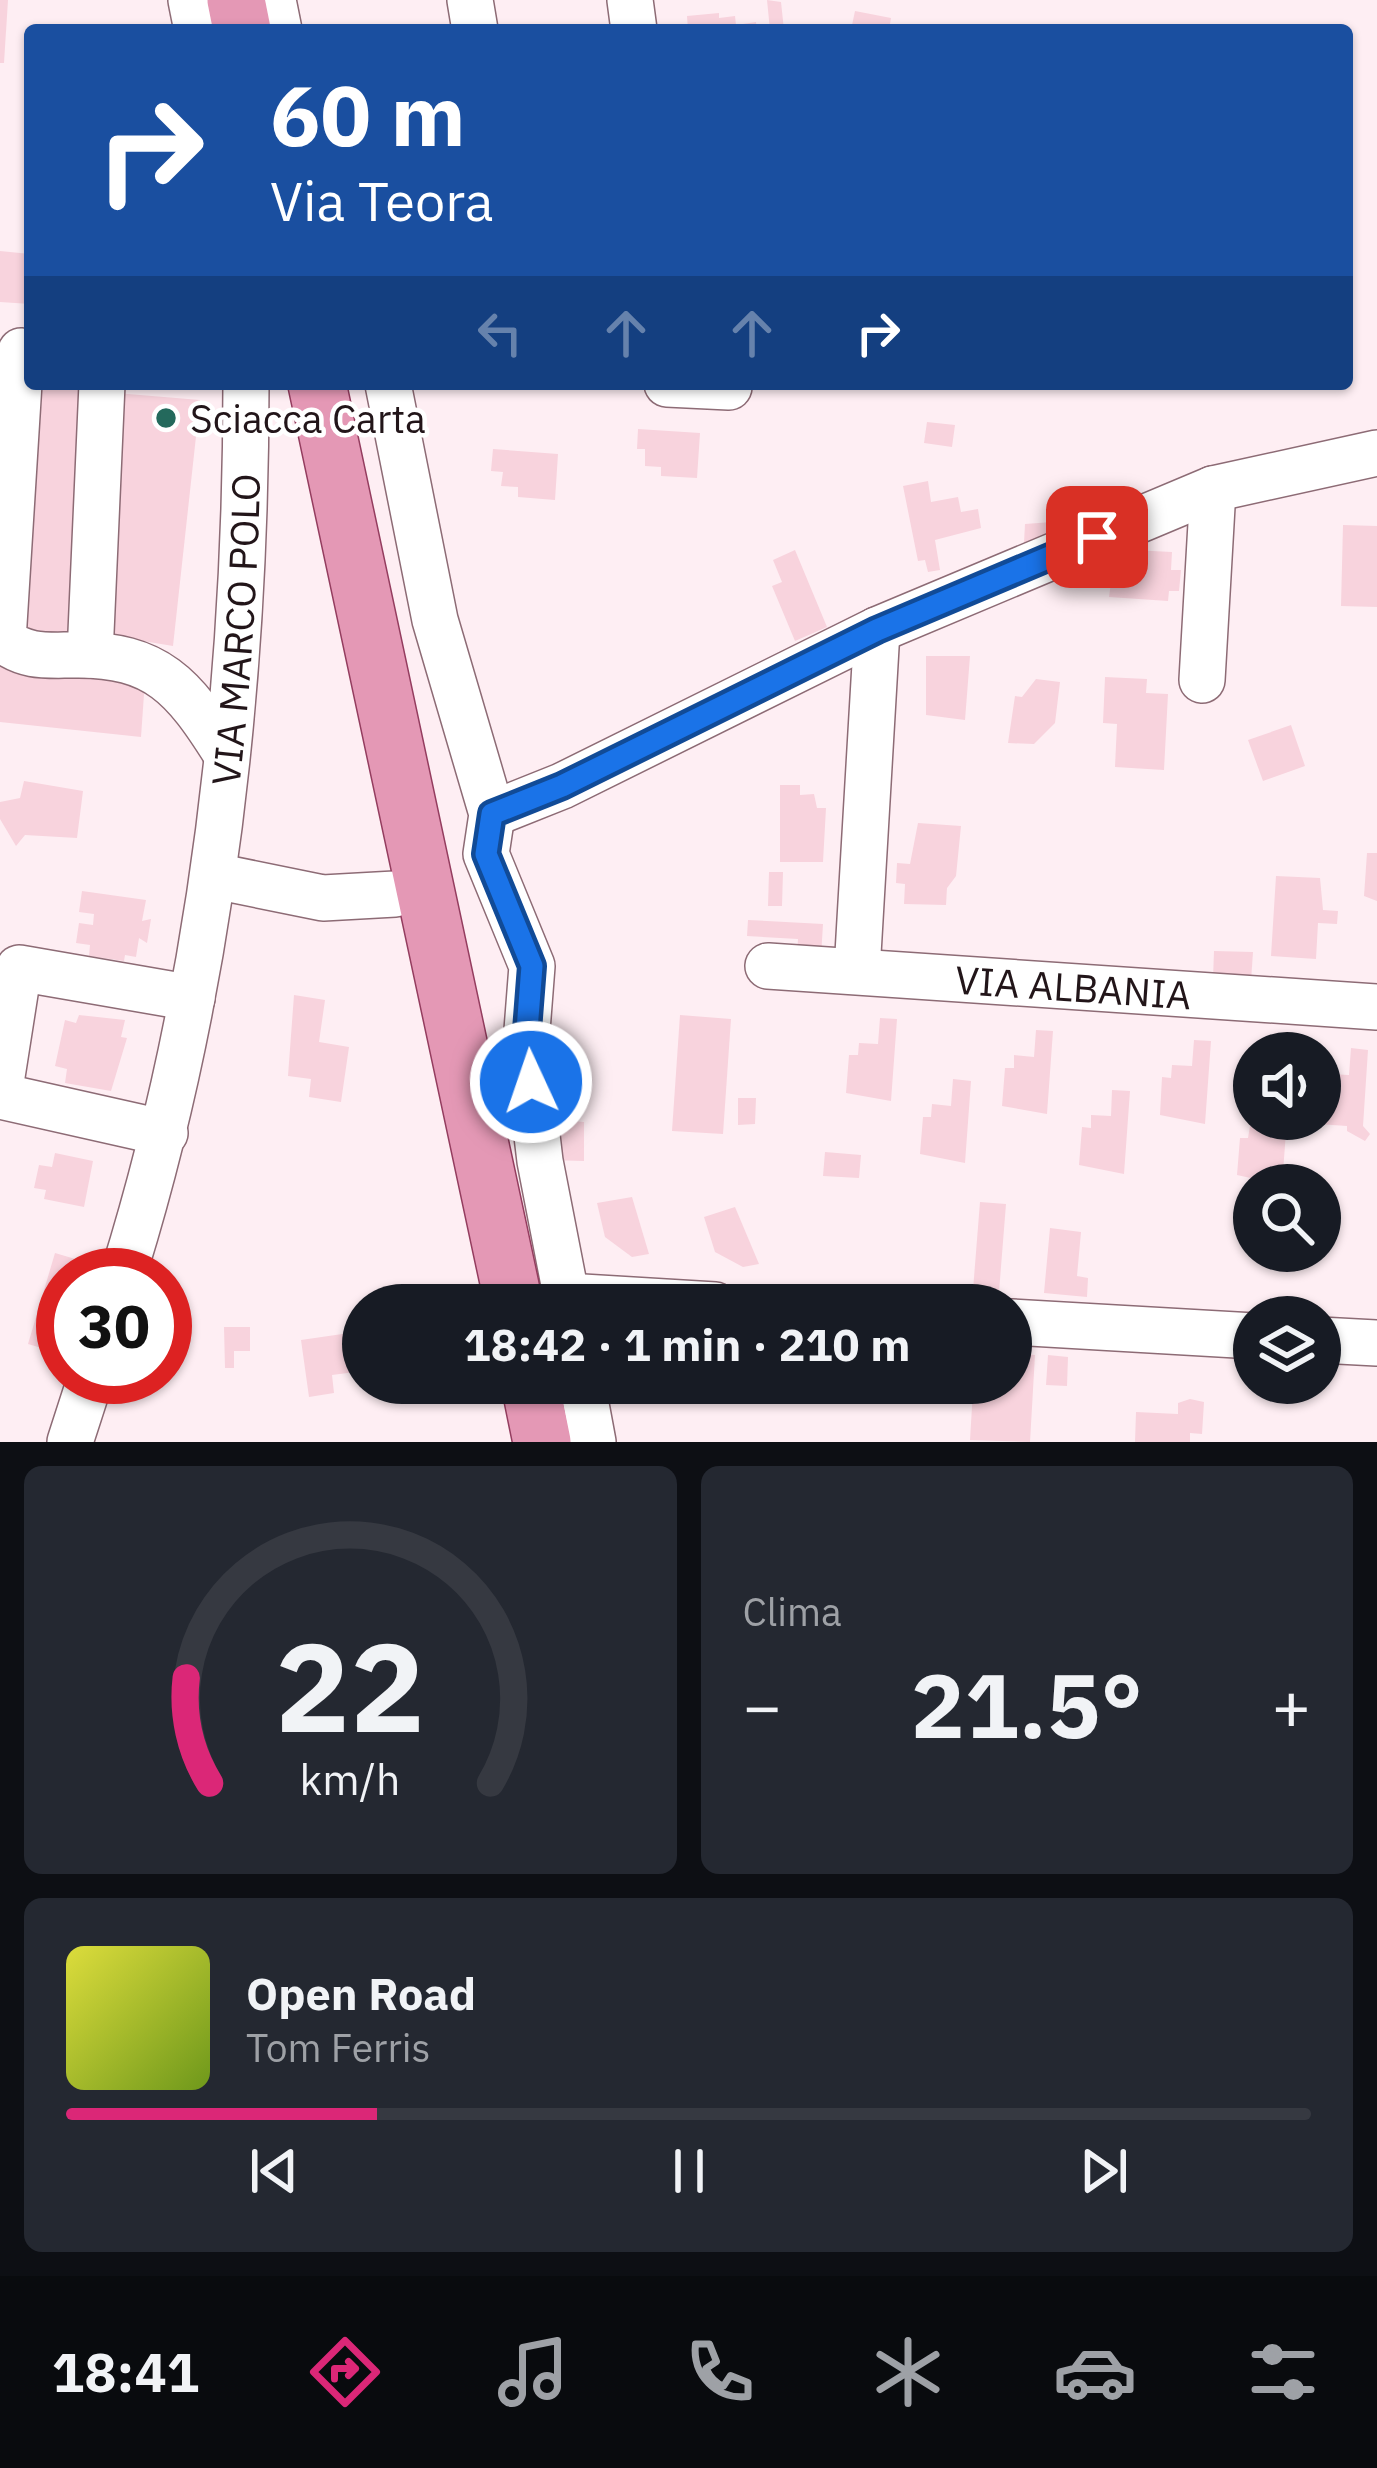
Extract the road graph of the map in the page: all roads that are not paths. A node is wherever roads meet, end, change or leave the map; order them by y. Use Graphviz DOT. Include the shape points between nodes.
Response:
graph roads {
  1 [pos="17,350"];
  2 [pos="103,390"];
  3 [pos="246,390"];
  4 [pos="319,390"];
  5 [pos="389,390"];
  6 [pos="1377,453"];
  7 [pos="1213,488"];
  8 [pos="877,630"];
  9 [pos="89,655"];
  10 [pos="1202,680"];
  11 [pos="225,752"];
  12 [pos="477,850"];
  13 [pos="215,876"];
  14 [pos="394,894"];
  15 [pos="768,966"];
  16 [pos="857,970"];
  17 [pos="192,998"];
  18 [pos="1377,1007"];
  19 [pos="0,1092"];
  20 [pos="165,1133"];
  21 [pos="131,1248"];
  22 [pos="544,1284"];
  23 [pos="548,1284"];
  24 [pos="1032,1323"];
  25 [pos="1233,1335"];
  26 [pos="1341,1341"];
  27 [pos="1377,1343"];
  28 [pos="82,1404"];
  29 [pos="534,1404"];
  30 [pos="586,1404"];
  31 [pos="70,1442"];
  32 [pos="542,1442"];
  33 [pos="593,1442"];
  1 -- 9 [label="street" via="3,640 23,656"];
  2 -- 9 [label="street"];
  3 -- 11 [label="street, VIA MARCO POLO" via="246,557"];
  4 -- 22 [label="main road"];
  5 -- 12 [label="street"];
  6 -- 7 [label="street"];
  7 -- 8 [label="street"];
  7 -- 10 [label="street"];
  8 -- 12 [label="street" via="562,786"];
  8 -- 16 [label="street"];
  9 -- 11 [label="street" via="138,661 176,684"];
  11 -- 13 [label="street, VIA MARCO POLO"];
  12 -- 23 [label="street" via="532,966 526,1043"];
  13 -- 14 [label="street" via="323,898"];
  13 -- 17 [label="street, VIA MARCO POLO"];
  15 -- 16 [label="street, VIA ALBANIA"];
  16 -- 18 [label="street, VIA ALBANIA"];
  17 -- 19 [label="street" via="20,968"];
  17 -- 20 [label="street, VIA MARCO POLO"];
  19 -- 20 [label="street"];
  20 -- 21 [label="street, VIA MARCO POLO"];
  24 -- 25 [label="street"];
  26 -- 27 [label="street"];
  28 -- 31 [label="street"];
  29 -- 32 [label="main road"];
  30 -- 33 [label="street"];
}
